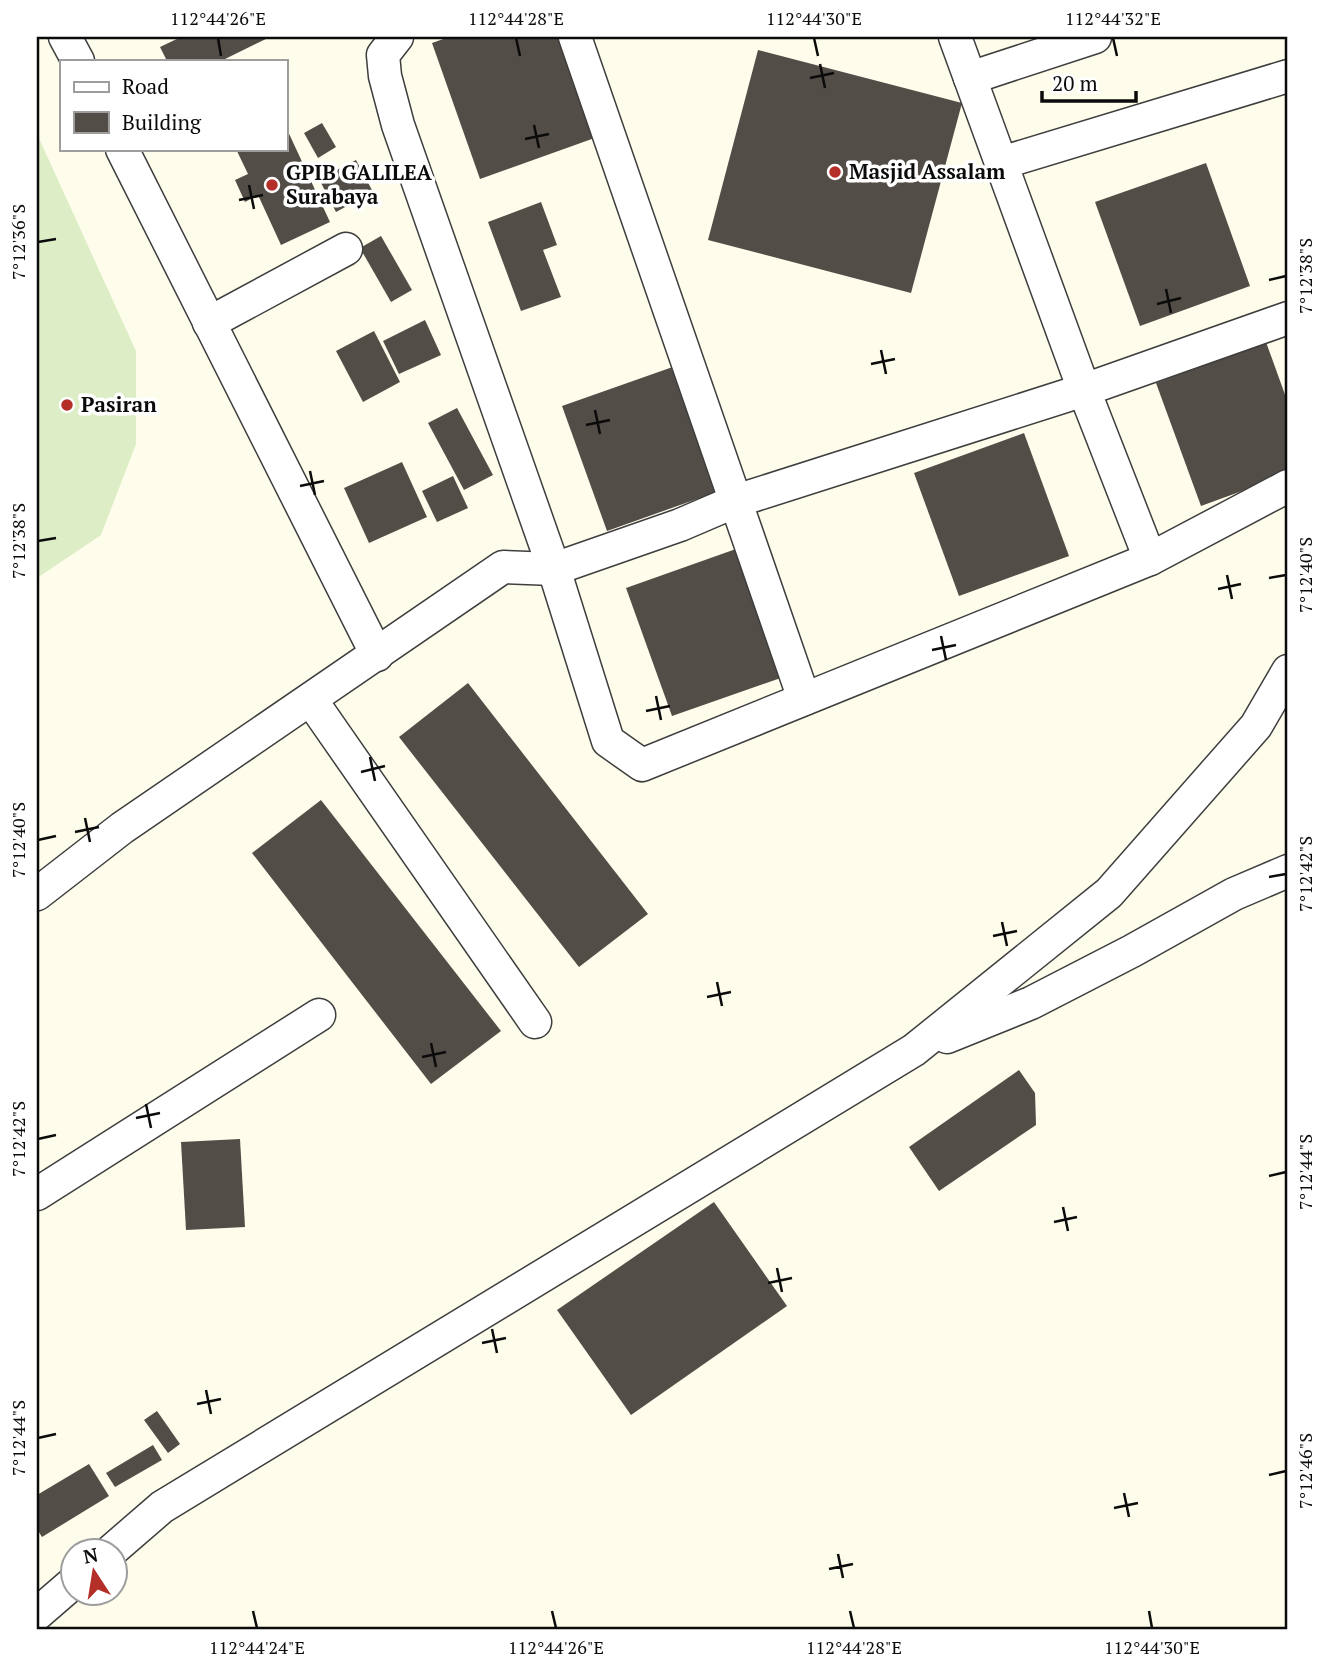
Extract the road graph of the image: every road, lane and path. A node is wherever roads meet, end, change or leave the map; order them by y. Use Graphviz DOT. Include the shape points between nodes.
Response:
graph roads {
  1 [pos="65,37"];
  2 [pos="397,37"];
  3 [pos="575,37"];
  4 [pos="955,37"];
  5 [pos="1095,37"];
  6 [pos="77,60"];
  7 [pos="1288,76"];
  8 [pos="970,78"];
  9 [pos="122,150"];
  10 [pos="1001,163"];
  11 [pos="346,249"];
  12 [pos="1288,318"];
  13 [pos="209,323"];
  14 [pos="1084,390"];
  15 [pos="1288,486"];
  16 [pos="736,501"];
  17 [pos="1150,559"];
  18 [pos="554,569"];
  19 [pos="377,655"];
  20 [pos="1288,671"];
  21 [pos="804,699"];
  22 [pos="311,700"];
  23 [pos="1288,871"];
  24 [pos="37,894"];
  25 [pos="319,1015"];
  26 [pos="536,1022"];
  27 [pos="914,1050"];
  28 [pos="37,1194"];
  29 [pos="126,1538"];
  30 [pos="60,1594"];
  31 [pos="37,1614"];
  1 -- 6 [label="street"];
  2 -- 18 [label="street" via="383,54 398,125"];
  3 -- 16 [label="street"];
  4 -- 8 [label="street"];
  5 -- 8 [label="street"];
  7 -- 10 [label="street"];
  8 -- 10 [label="street"];
  9 -- 13 [label="street"];
  10 -- 14 [label="street"];
  11 -- 13 [label="street"];
  12 -- 14 [label="street"];
  13 -- 19 [label="street"];
  14 -- 16 [label="street"];
  14 -- 17 [label="street"];
  15 -- 17 [label="street"];
  16 -- 18 [label="street"];
  16 -- 21 [label="street"];
  17 -- 21 [label="street"];
  18 -- 19 [label="street" via="503,568"];
  18 -- 21 [label="street" via="608,741 642,765"];
  19 -- 22 [label="street"];
  20 -- 27 [label="street" via="1256,726 1109,893"];
  22 -- 24 [label="street" via="122,828"];
  22 -- 26 [label="street"];
  23 -- 27 [label="street" via="1234,894 1031,1003"];
  25 -- 28 [label="street"];
  27 -- 29 [label="street" via="162,1507"];
  30 -- 31 [label="street"];
}
